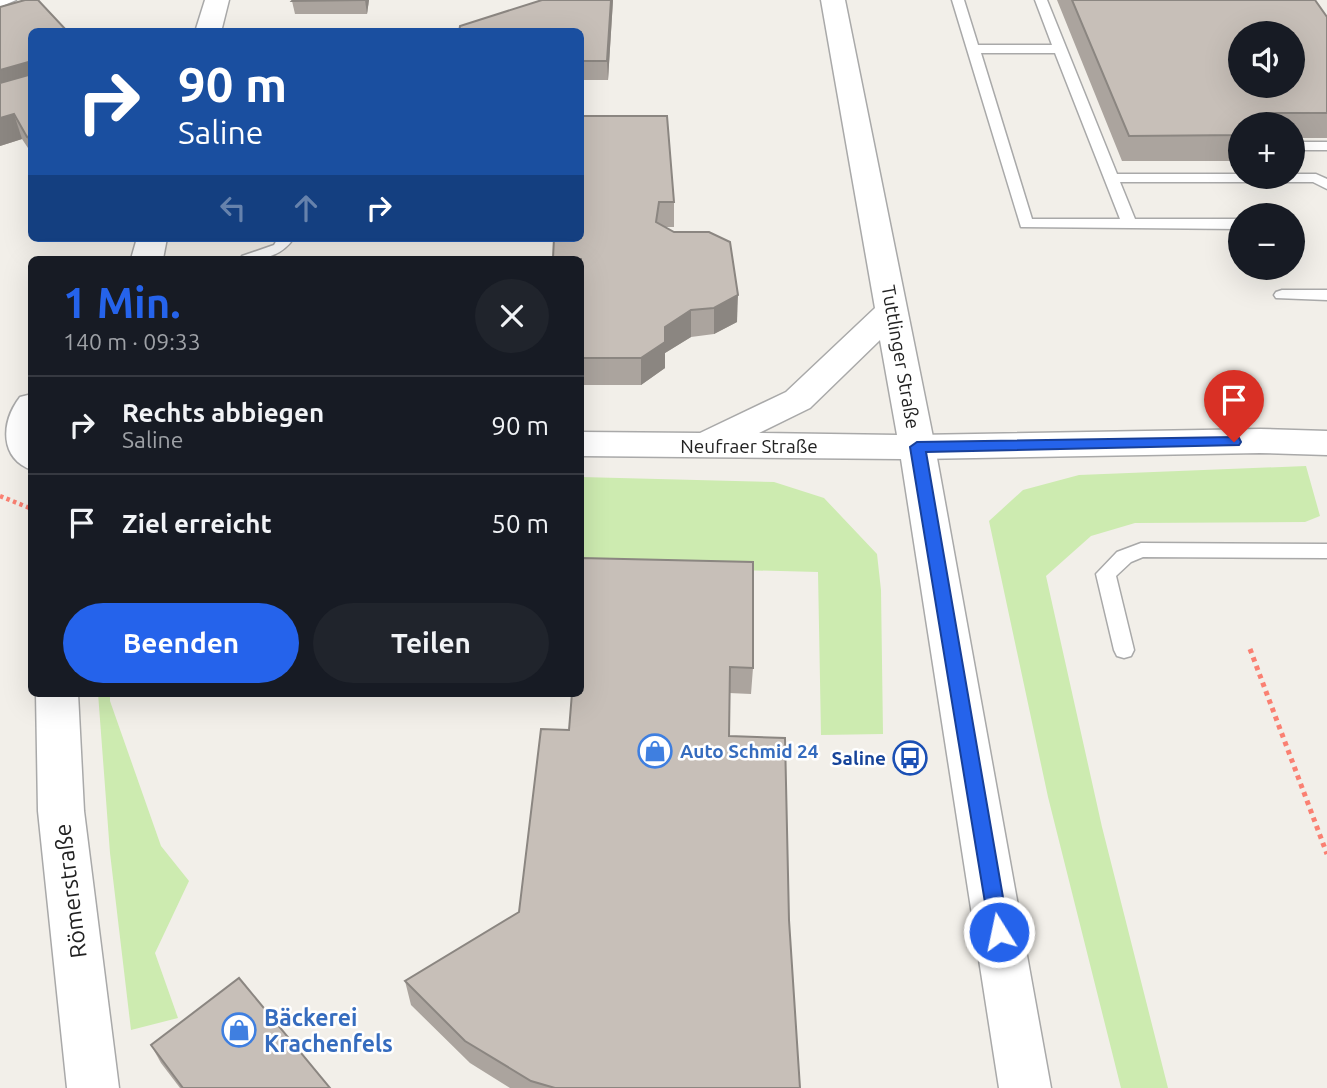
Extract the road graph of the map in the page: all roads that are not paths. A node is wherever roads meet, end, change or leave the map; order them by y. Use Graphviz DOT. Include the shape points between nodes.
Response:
graph roads {
  1 [pos="10,0"];
  2 [pos="217,0"];
  3 [pos="833,0"];
  4 [pos="958,0"];
  5 [pos="1041,0"];
  6 [pos="0,3"];
  7 [pos="209,28"];
  8 [pos="973,49"];
  9 [pos="1060,49"];
  10 [pos="1305,146"];
  11 [pos="1327,146"];
  12 [pos="1111,178"];
  13 [pos="1228,178"];
  14 [pos="1305,178"];
  15 [pos="1327,185"];
  16 [pos="1129,224"];
  17 [pos="1228,224"];
  18 [pos="283,242"];
  19 [pos="256,256"];
  20 [pos="1282,295"];
  21 [pos="1327,295"];
  22 [pos="892,309"];
  23 [pos="20,406"];
  24 [pos="1327,443"];
  25 [pos="584,444"];
  26 [pos="702,446"];
  27 [pos="917,447"];
  28 [pos="28,454"];
  29 [pos="1327,551"];
  30 [pos="1124,650"];
  31 [pos="57,697"];
  32 [pos="93,1088"];
  33 [pos="1025,1088"];
  1 -- 6 [label="lane"];
  2 -- 7 [label="street"];
  3 -- 22 [label="street, Tuttlinger Straße"];
  4 -- 8 [label="lane"];
  5 -- 9 [label="lane"];
  8 -- 9 [label="lane"];
  8 -- 16 [label="lane" via="1026,224"];
  9 -- 12 [label="lane"];
  10 -- 11 [label="lane"];
  12 -- 13 [label="lane"];
  12 -- 16 [label="lane"];
  14 -- 15 [label="lane" via="1315,177"];
  16 -- 17 [label="lane"];
  18 -- 19 [label="lane"];
  20 -- 21 [label="lane"];
  22 -- 26 [label="street" via="798,400"];
  22 -- 27 [label="street, Tuttlinger Straße"];
  23 -- 28 [label="street" via="19,438"];
  24 -- 27 [label="street"];
  25 -- 26 [label="street, Neufraer Straße"];
  26 -- 27 [label="street, Neufraer Straße"];
  27 -- 33 [label="street, Tuttlinger Straße"];
  29 -- 30 [label="lane" via="1142,550 1124,557 1106,574"];
  31 -- 32 [label="street, Römerstraße" via="61,811"];
}
